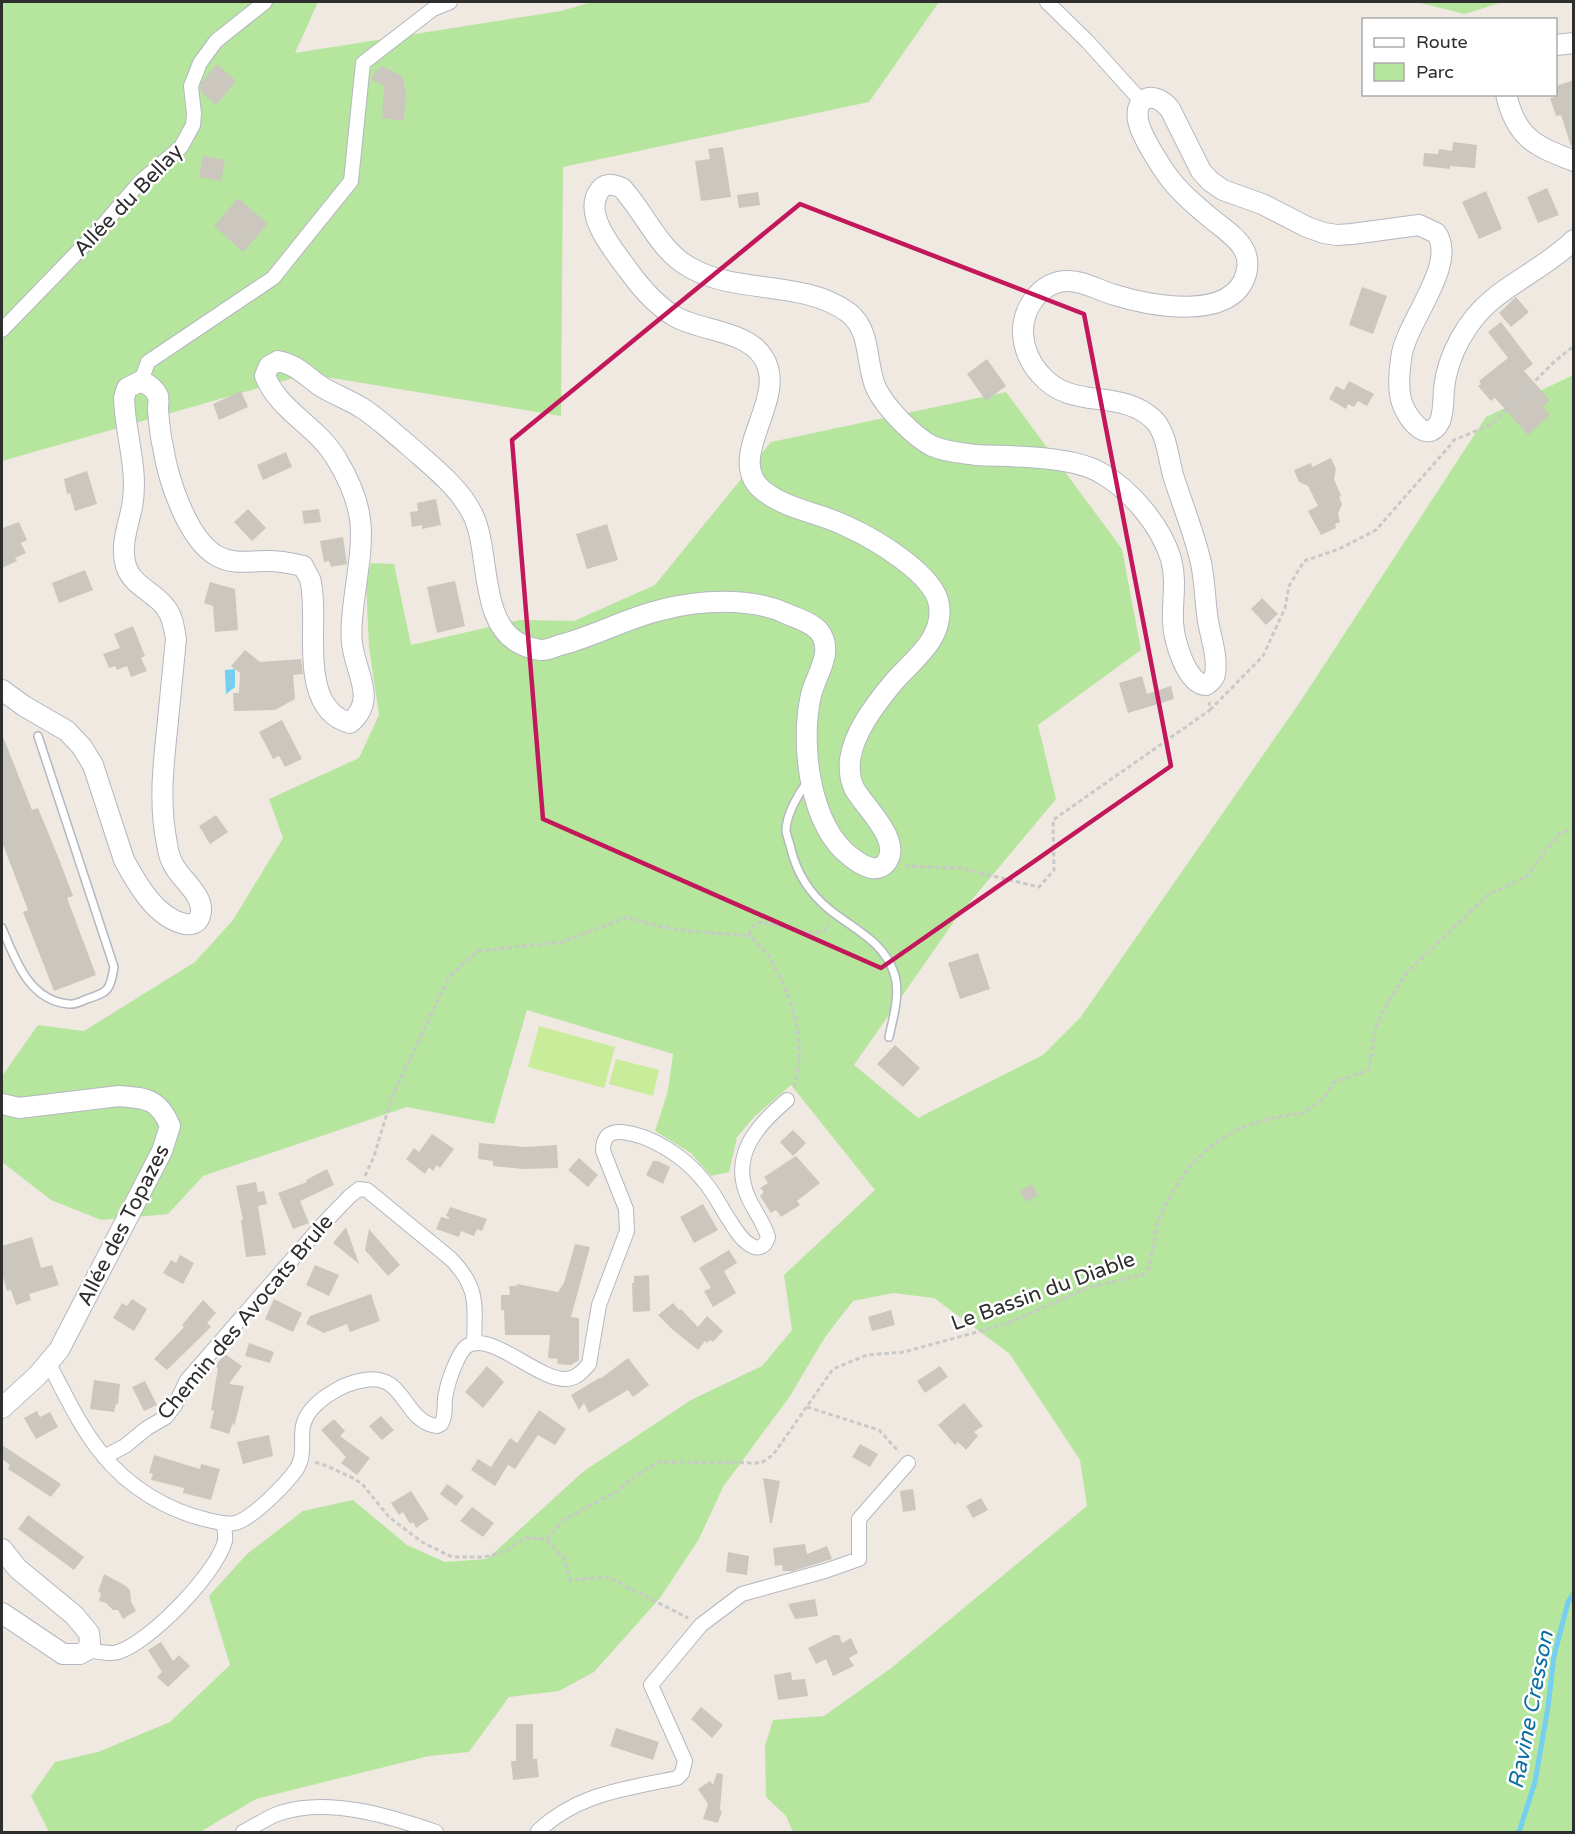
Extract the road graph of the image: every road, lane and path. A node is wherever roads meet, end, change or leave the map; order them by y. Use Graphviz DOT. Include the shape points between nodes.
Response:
graph roads {
  1 [pos="265,2"];
  2 [pos="450,2"];
  3 [pos="1047,2"];
  4 [pos="1574,43"];
  5 [pos="1557,45"];
  6 [pos="1507,96"];
  7 [pos="1142,102"];
  8 [pos="1574,161"];
  9 [pos="1574,240"];
  10 [pos="2,330"];
  11 [pos="1574,346"];
  12 [pos="141,381"];
  13 [pos="1434,428"];
  14 [pos="1453,442"];
  15 [pos="1206,685"];
  16 [pos="2,690"];
  17 [pos="1210,710"];
  18 [pos="38,736"];
  19 [pos="811,777"];
  20 [pos="1574,832"];
  21 [pos="884,865"];
  22 [pos="830,910"];
  23 [pos="2,928"];
  24 [pos="751,936"];
  25 [pos="889,1037"];
  26 [pos="787,1100"];
  27 [pos="2,1104"];
  28 [pos="363,1189"];
  29 [pos="474,1343"];
  30 [pos="48,1364"];
  31 [pos="807,1407"];
  32 [pos="2,1408"];
  33 [pos="104,1457"];
  34 [pos="302,1458"];
  35 [pos="908,1463"];
  36 [pos="224,1523"];
  37 [pos="547,1539"];
  38 [pos="2,1549"];
  39 [pos="2,1613"];
  40 [pos="701,1625"];
  41 [pos="87,1650"];
  42 [pos="537,1832"];
  43 [pos="243,1833"];
  44 [pos="435,1833"];
  1 -- 10 [label="street, Allée du Bellay" via="216,41 200,63 191,86 193,125 181,147 140,182"];
  2 -- 12 [label="street" via="433,9 363,63 351,181 273,278 148,362"];
  3 -- 7 [label="street"];
  4 -- 5 [label="main road"];
  6 -- 8 [label="main road" via="1517,125 1529,141"];
  7 -- 13 [label="main road" via="1148,97 1164,101 1202,171 1223,190 1324,233 1419,225 1436,233 1442,246 1442,260 1401,356 1399,382 1401,401 1415,426 1427,431"];
  7 -- 15 [label="main road" via="1138,121 1165,172 1245,251 1248,266 1244,280 1232,296 1191,306 1138,302 1071,281 1058,282 1035,297 1026,312 1023,333 1035,369 1059,391 1131,406 1154,421 1162,432 1201,564 1215,654 1215,674"];
  9 -- 13 [label="main road" via="1492,300 1461,336 1451,358 1439,421"];
  11 -- 14 [label="path" via="1492,424"];
  12 -- 16 [label="main road" via="127,388 124,398 134,477 123,550 130,576 166,608 176,639 162,810 168,852 199,901 197,922 183,924 165,915 131,874 93,765 82,747 67,731"];
  12 -- 19 [label="main road" via="158,397 163,448 195,537 207,550 235,563 268,561 303,566 310,578 320,696 325,707 342,721 350,723 363,707 352,642 362,522 353,488 335,456 271,391 266,376 269,366 278,361 289,363 321,387 369,412 441,473 474,517 494,612 502,630 527,648 541,650 581,639 662,609 719,601 774,608 814,627 825,645 825,656 808,714"];
  13 -- 14 [label="path"];
  14 -- 17 [label="path" via="1376,530 1304,561 1289,586 1285,608 1263,656"];
  15 -- 17 [label="path"];
  15 -- 21 [label="main road" via="1193,680 1177,643 1173,622 1175,577 1164,542 1120,486 1078,463 965,454 934,446 905,424 877,389 862,329 848,313 810,296 703,274 674,256 622,188 603,186 594,199 594,211 610,246 641,287 677,318 746,342 765,360 769,396 750,452 755,484 777,500 845,525 890,551 925,579 938,596 938,630 891,685 860,730 851,752 852,785 883,827 889,847"];
  17 -- 21 [label="path" via="1053,820 1054,870 1039,887 960,868"];
  18 -- 23 [label="lane" via="114,967 111,983 104,993 71,1005 51,1000 30,984 19,969"];
  19 -- 21 [label="main road" via="824,825 836,843 871,869"];
  19 -- 22 [label="lane" via="796,797 786,831 795,865 808,889"];
  20 -- 31 [label="path, Le Bassin du Diable" via="1561,832 1527,876 1489,894 1407,972 1376,1027 1369,1070 1334,1082 1323,1099 1303,1113 1270,1118 1238,1130 1191,1164 1158,1220 1149,1268 1144,1274 1087,1288 1006,1324 904,1352 867,1355 833,1369"];
  22 -- 24 [label="path" via="830,925 824,932 810,933 763,922 756,923"];
  22 -- 25 [label="lane" via="870,939 883,952 895,975 897,995"];
  24 -- 26 [label="path" via="767,954 788,993 797,1023 799,1069"];
  24 -- 28 [label="path" via="688,931 627,917 562,942 478,951 449,977 392,1097"];
  26 -- 29 [label="street" via="753,1133 744,1154 744,1186 768,1237 763,1246 753,1247 738,1234 704,1180 688,1165 652,1141 615,1131 603,1142 603,1150 626,1209 627,1231 599,1305 589,1364 575,1377 554,1377 496,1348"];
  27 -- 30 [label="main road, Allée des Topazes" via="19,1108 135,1097 158,1105 170,1126 162,1151 68,1334"];
  28 -- 29 [label="street" via="452,1259 465,1274 474,1299"];
  28 -- 33 [label="street, Chemin des Avocats Brule" via="350,1196 323,1224 187,1380 166,1417"];
  29 -- 34 [label="street" via="461,1352 446,1393 441,1424 432,1425 420,1418 389,1382 354,1382 311,1409 303,1428"];
  30 -- 32 [label="main road, Allée des Topazes"];
  30 -- 33 [label="street" via="88,1437"];
  31 -- 35 [label="path" via="879,1430"];
  31 -- 37 [label="path, Le Bassin du Diable" via="773,1455 761,1463 659,1462 618,1491 563,1520"];
  33 -- 36 [label="street" via="146,1493 171,1508"];
  34 -- 36 [label="street" via="292,1475 249,1517"];
  34 -- 37 [label="path" via="355,1479 389,1517 422,1542 452,1557 484,1557 504,1552 525,1538"];
  35 -- 40 [label="street" via="859,1520 859,1559 742,1594"];
  36 -- 41 [label="street" via="225,1540 214,1565 162,1624 116,1653"];
  37 -- 40 [label="path" via="564,1558 570,1580 608,1576"];
  38 -- 41 [label="main road" via="18,1569 82,1623 89,1633"];
  39 -- 41 [label="main road" via="63,1654"];
  40 -- 42 [label="street" via="651,1684 685,1761 682,1773 677,1778 581,1801"];
  43 -- 44 [label="street" via="280,1813 318,1806 376,1814"];
}
